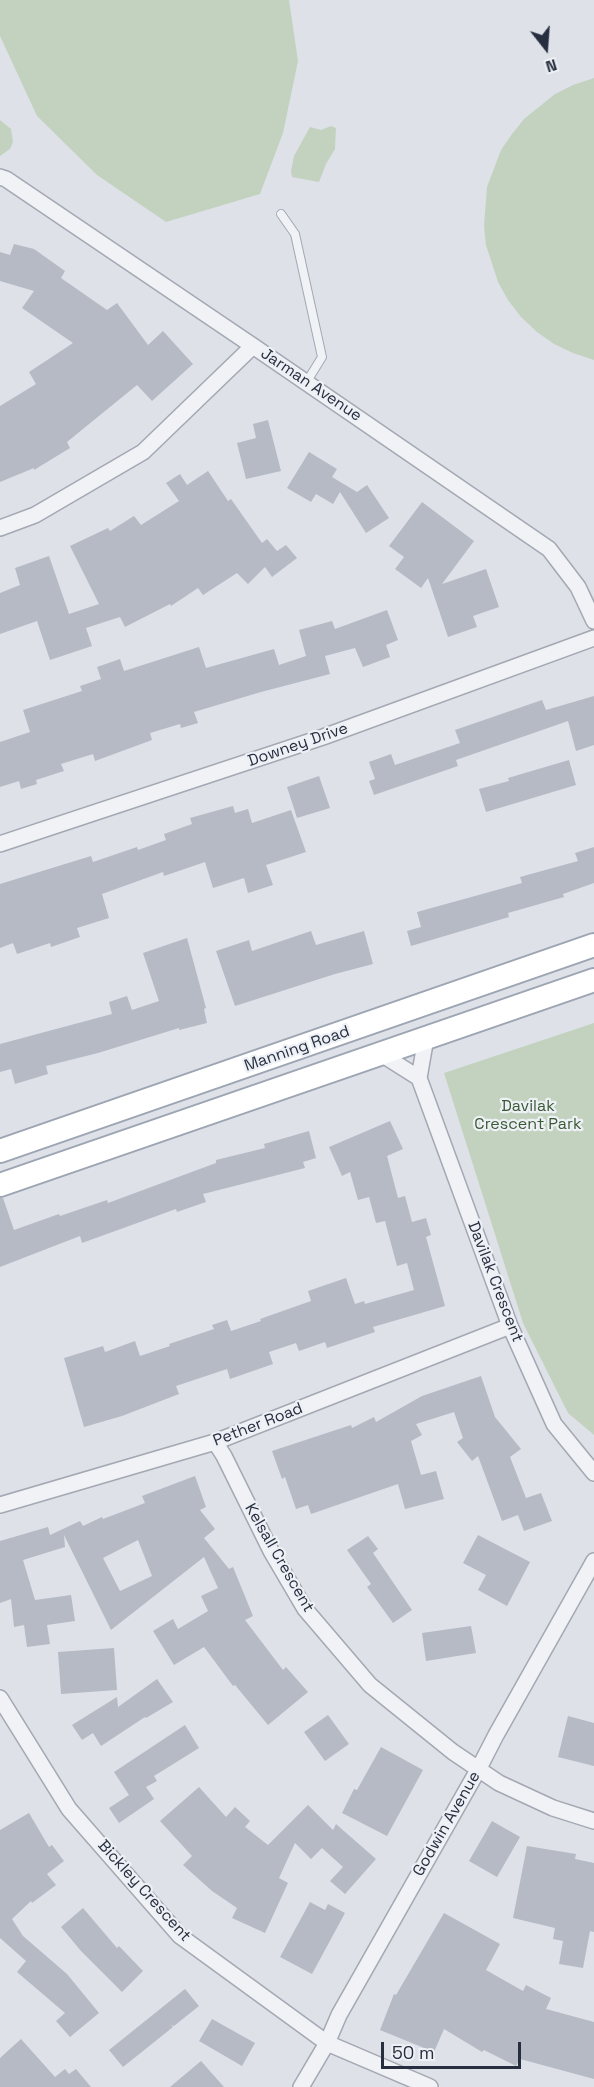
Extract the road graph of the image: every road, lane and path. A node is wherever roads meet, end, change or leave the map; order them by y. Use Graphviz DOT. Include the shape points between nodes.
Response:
graph roads {
  1 [pos="0,177"];
  2 [pos="281,214"];
  3 [pos="253,346"];
  4 [pos="306,382"];
  5 [pos="0,528"];
  6 [pos="594,621"];
  7 [pos="594,638"];
  8 [pos="0,844"];
  9 [pos="594,945"];
  10 [pos="594,980"];
  11 [pos="426,1038"];
  12 [pos="381,1054"];
  13 [pos="419,1078"];
  14 [pos="0,1151"];
  15 [pos="0,1185"];
  16 [pos="510,1326"];
  17 [pos="215,1442"];
  18 [pos="594,1473"];
  19 [pos="0,1505"];
  20 [pos="594,1561"];
  21 [pos="0,1698"];
  22 [pos="478,1770"];
  23 [pos="594,1821"];
  24 [pos="327,2043"];
  25 [pos="301,2087"];
  26 [pos="430,2087"];
  1 -- 3 [label="street, Jarman Avenue"];
  2 -- 4 [label="lane" via="295,234 322,357"];
  3 -- 4 [label="street, Jarman Avenue"];
  3 -- 5 [label="street" via="143,452 35,515"];
  4 -- 6 [label="street, Jarman Avenue" via="549,549 578,587"];
  7 -- 8 [label="street, Downey Drive" via="322,737"];
  9 -- 14 [label="main road, Manning Road"];
  10 -- 11 [label="main road, Manning Road"];
  11 -- 12 [label="main road, Manning Road"];
  11 -- 13 [label="street"];
  12 -- 13 [label="street"];
  12 -- 15 [label="main road, Manning Road"];
  13 -- 16 [label="street, Davilak Crescent"];
  16 -- 17 [label="street, Pether Road"];
  16 -- 18 [label="street, Davilak Crescent" via="554,1424"];
  17 -- 19 [label="street, Pether Road"];
  17 -- 22 [label="street, Kelsall Crescent" via="305,1609 370,1684"];
  20 -- 22 [label="street, Godwin Avenue"];
  21 -- 24 [label="street, Bickley Crescent" via="69,1809 180,1936"];
  22 -- 23 [label="street, Kelsall Crescent" via="529,1798"];
  22 -- 24 [label="street, Godwin Avenue" via="339,2015"];
  24 -- 25 [label="street, Godwin Avenue"];
  24 -- 26 [label="street, Bickley Crescent"];
}
